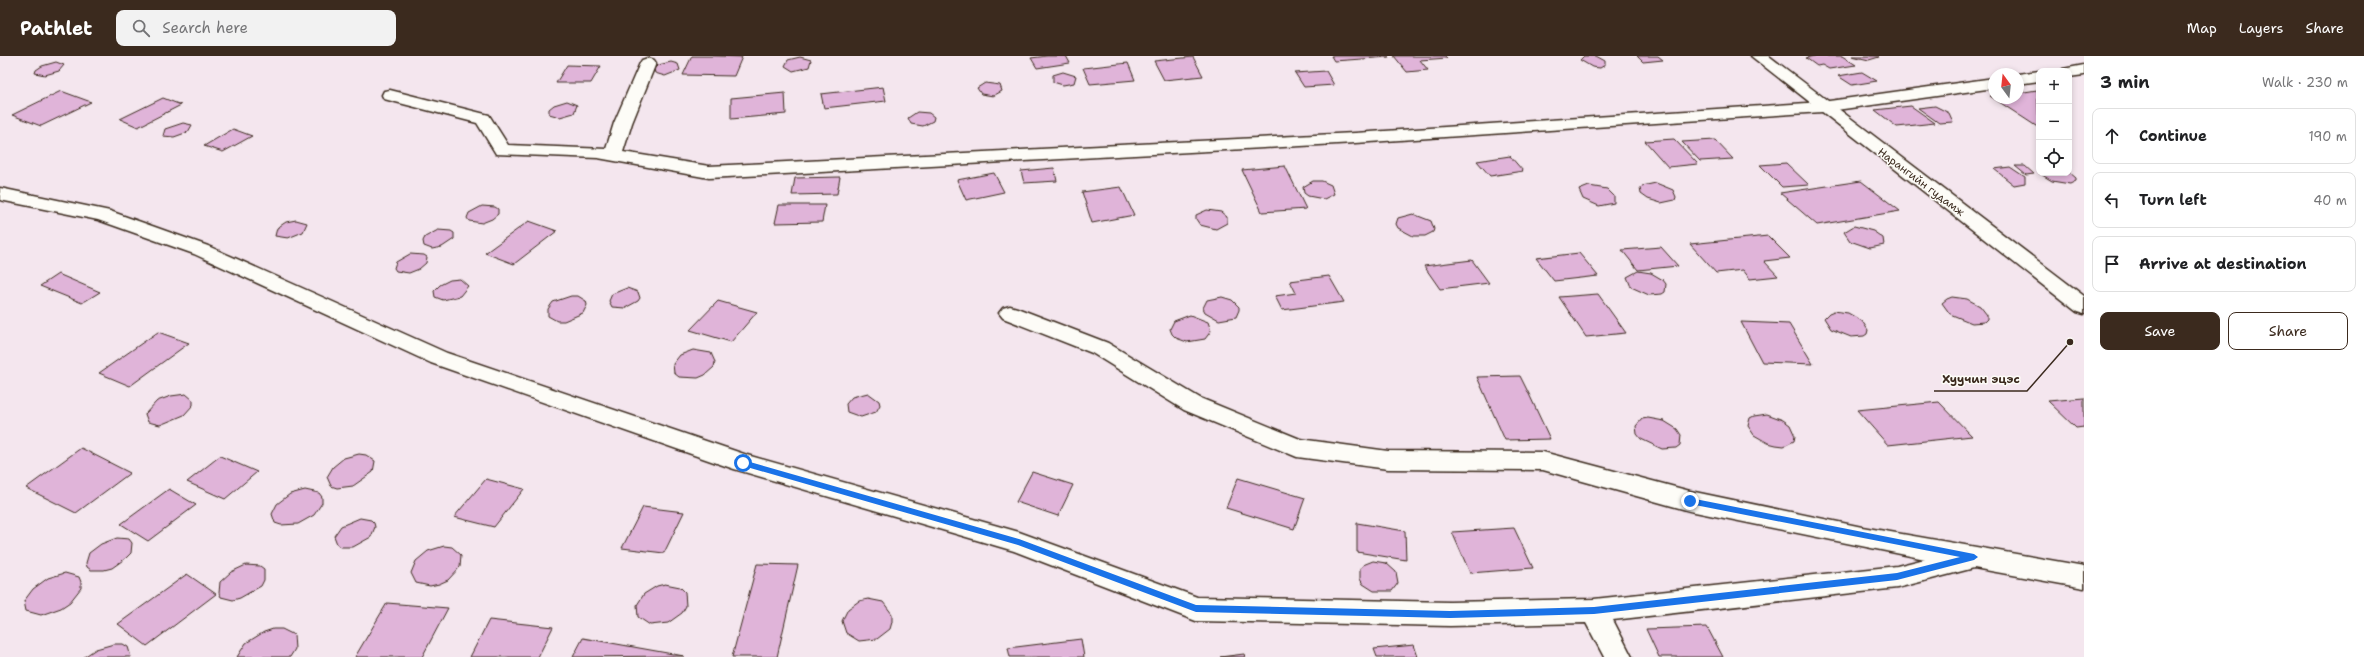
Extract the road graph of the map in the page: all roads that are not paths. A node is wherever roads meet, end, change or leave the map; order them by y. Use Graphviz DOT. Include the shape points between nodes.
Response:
graph roads {
  1 [pos="1759,56"];
  2 [pos="648,63"];
  3 [pos="2084,70"];
  4 [pos="2072,72"];
  5 [pos="2036,76"];
  6 [pos="2024,78"];
  7 [pos="1988,84"];
  8 [pos="390,95"];
  9 [pos="1822,107"];
  10 [pos="614,156"];
  11 [pos="0,194"];
  12 [pos="2084,308"];
  13 [pos="1010,313"];
  14 [pos="1974,557"];
  15 [pos="2084,577"];
  16 [pos="1594,611"];
  17 [pos="1618,657"];
  1 -- 9 [label="street, Нарангийн гудамж"];
  2 -- 10 [label="street" via="623,123"];
  3 -- 4 [label="street"];
  5 -- 6 [label="street"];
  7 -- 9 [label="street"];
  8 -- 10 [label="street" via="483,119 502,150"];
  9 -- 10 [label="street" via="1355,138 709,172"];
  9 -- 12 [label="street, Нарангийн гудамж"];
  11 -- 16 [label="street" via="103,215 201,250 439,358 743,463 1019,542 1196,609 1450,614"];
  13 -- 14 [label="street" via="1100,348 1192,404 1297,448 1388,460 1543,461 1690,501"];
  14 -- 15 [label="street"];
  14 -- 16 [label="street" via="1897,577"];
  16 -- 17 [label="street"];
}
